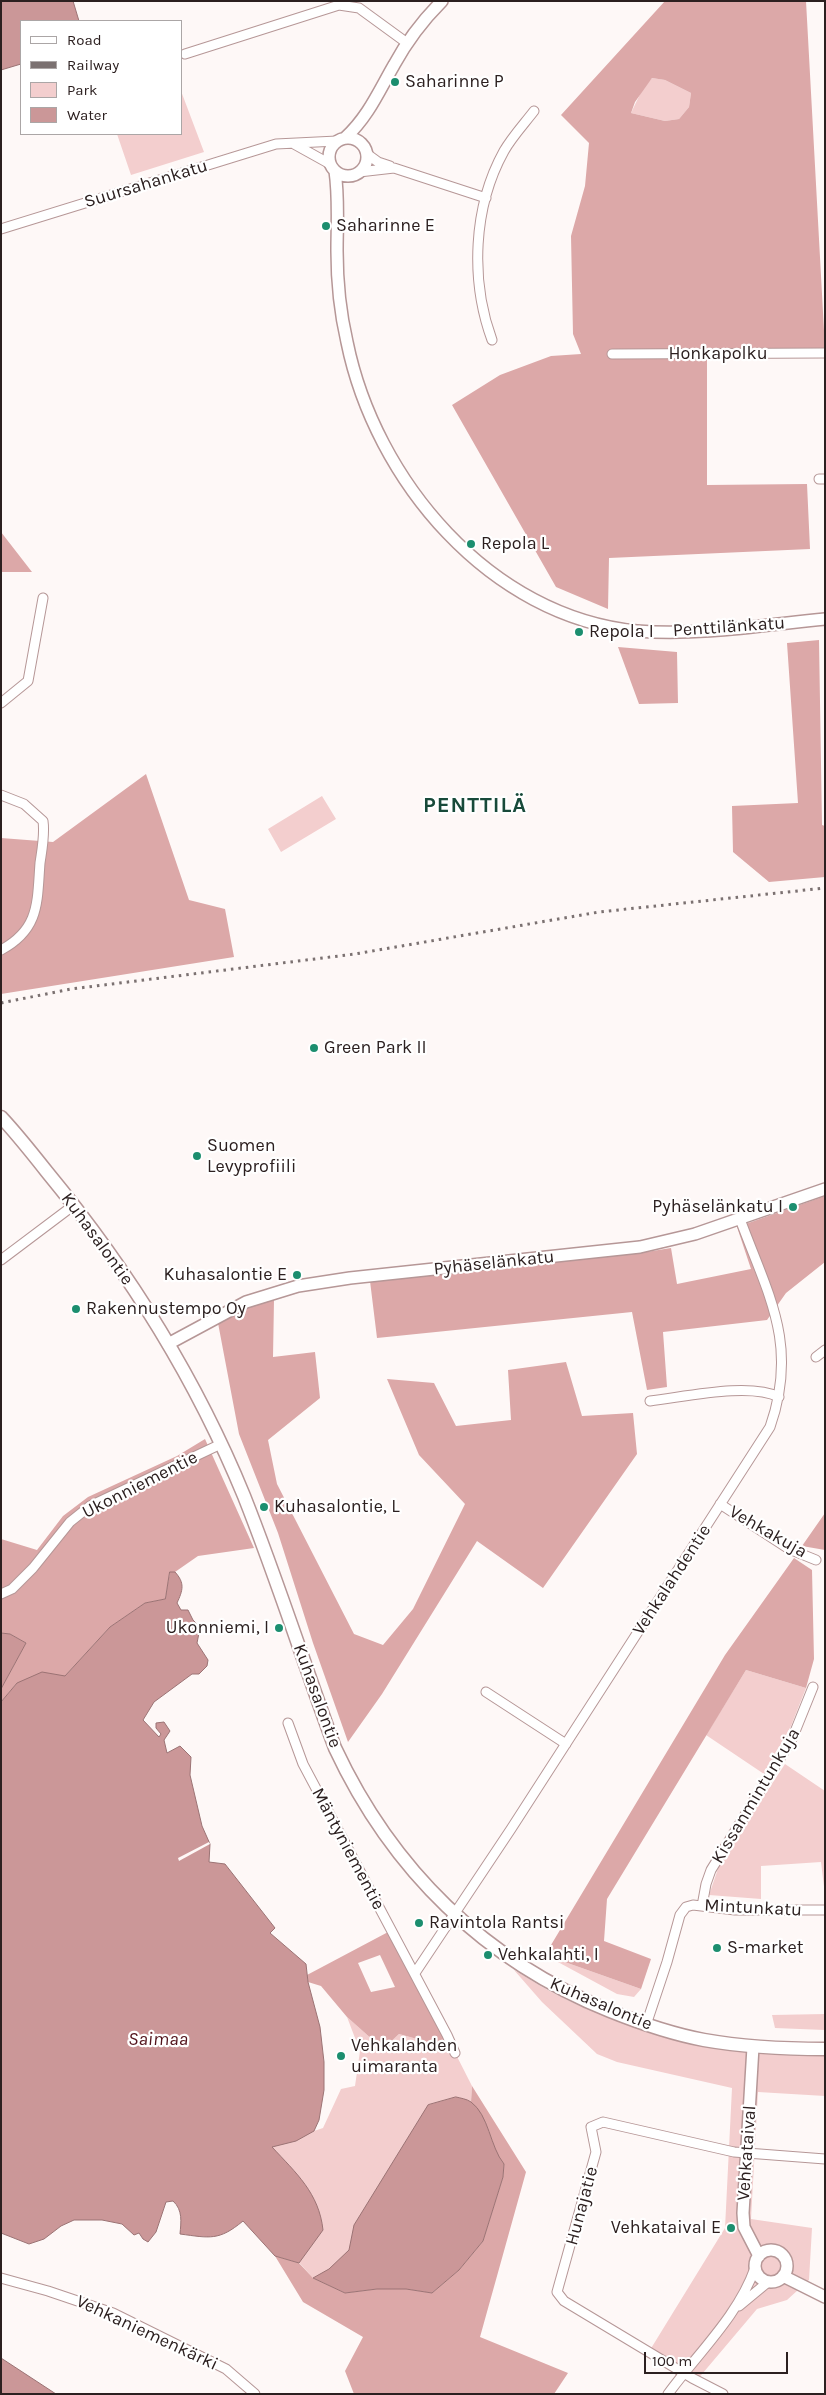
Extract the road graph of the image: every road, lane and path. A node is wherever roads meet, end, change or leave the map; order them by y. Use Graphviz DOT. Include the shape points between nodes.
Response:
graph roads {
  1 [pos="442,1"];
  2 [pos="407,43"];
  3 [pos="185,54"];
  4 [pos="376,99"];
  5 [pos="534,111"];
  6 [pos="341,140"];
  7 [pos="291,143"];
  8 [pos="365,150"];
  9 [pos="333,168"];
  10 [pos="394,168"];
  11 [pos="355,174"];
  12 [pos="486,198"];
  13 [pos="338,205"];
  14 [pos="1,229"];
  15 [pos="492,340"];
  16 [pos="825,353"];
  17 [pos="612,354"];
  18 [pos="43,598"];
  19 [pos="825,619"];
  20 [pos="1,703"];
  21 [pos="1,795"];
  22 [pos="1,950"];
  23 [pos="1,1116"];
  24 [pos="825,1189"];
  25 [pos="74,1205"];
  26 [pos="740,1219"];
  27 [pos="1,1260"];
  28 [pos="168,1344"];
  29 [pos="825,1350"];
  30 [pos="816,1357"];
  31 [pos="779,1397"];
  32 [pos="650,1401"];
  33 [pos="221,1444"];
  34 [pos="720,1504"];
  35 [pos="816,1560"];
  36 [pos="1,1594"];
  37 [pos="813,1687"];
  38 [pos="486,1692"];
  39 [pos="288,1723"];
  40 [pos="566,1744"];
  41 [pos="702,1906"];
  42 [pos="825,1910"];
  43 [pos="455,1914"];
  44 [pos="414,1973"];
  45 [pos="646,2025"];
  46 [pos="753,2047"];
  47 [pos="825,2049"];
  48 [pos="455,2053"];
  49 [pos="745,2154"];
  50 [pos="825,2159"];
  51 [pos="759,2256"];
  52 [pos="755,2268"];
  53 [pos="783,2276"];
  54 [pos="1,2278"];
  55 [pos="768,2282"];
  56 [pos="825,2297"];
  57 [pos="735,2310"];
  58 [pos="684,2373"];
  59 [pos="255,2394"];
  60 [pos="668,2394"];
  61 [pos="723,2394"];
  1 -- 2 [label="street"];
  2 -- 3 [label="street" via="359,8 339,5"];
  2 -- 4 [label="street"];
  4 -- 6 [label="street" via="359,125"];
  4 -- 8 [label="street" via="366,129"];
  5 -- 12 [label="street" via="506,149"];
  6 -- 7 [label="street, Suursahankatu"];
  6 -- 8 [label="street" via="358,140"];
  6 -- 9 [label="street" via="330,151"];
  7 -- 9 [label="street"];
  7 -- 14 [label="street, Suursahankatu" via="276,144"];
  8 -- 10 [label="street" via="378,162"];
  8 -- 11 [label="street" via="365,166"];
  9 -- 11 [label="street" via="343,175"];
  9 -- 13 [label="street, Penttilänkatu"];
  10 -- 11 [label="street"];
  10 -- 12 [label="street"];
  11 -- 13 [label="street"];
  12 -- 15 [label="street" via="479,230 478,261"];
  13 -- 19 [label="street, Penttilänkatu" via="341,304 346,341 359,390 392,461 410,490 473,556 509,585 546,606 589,622 614,627 682,631"];
  16 -- 17 [label="street, Honkapolku"];
  18 -- 20 [label="street" via="28,681"];
  21 -- 22 [label="street" via="24,804 43,821 44,832 34,919 16,942"];
  23 -- 25 [label="main road, Kuhasalontie"];
  24 -- 26 [label="street, Pyhäselänkatu"];
  25 -- 27 [label="street"];
  25 -- 28 [label="main road, Kuhasalontie" via="119,1265"];
  26 -- 28 [label="street, Pyhäselänkatu" via="640,1247 298,1286 246,1302"];
  26 -- 31 [label="street, Vehkalahdentie" via="780,1333 783,1371"];
  28 -- 33 [label="main road, Kuhasalontie"];
  29 -- 30 [label="street"];
  31 -- 32 [label="street" via="767,1391 739,1391"];
  31 -- 34 [label="street, Vehkalahdentie" via="770,1427"];
  33 -- 36 [label="street, Ukonniementie" via="90,1506 70,1522 12,1589"];
  33 -- 43 [label="main road, Kuhasalontie" via="263,1546 335,1748 350,1781 388,1840"];
  34 -- 35 [label="street, Vehkakuja" via="789,1549"];
  34 -- 40 [label="street, Vehkalahdentie"];
  37 -- 41 [label="street, Kissanmintunkuja" via="792,1739 714,1864"];
  38 -- 40 [label="street"];
  39 -- 44 [label="street, Mäntyniementie" via="303,1764"];
  40 -- 43 [label="street, Vehkalahdentie"];
  41 -- 42 [label="street, Mintunkatu" via="734,1910"];
  41 -- 45 [label="street, Mintunkatu" via="686,1907 680,1915"];
  43 -- 44 [label="street, Vehkalahdentie"];
  43 -- 45 [label="main road, Kuhasalontie" via="506,1956 556,1987"];
  44 -- 48 [label="street, Mäntyniementie"];
  45 -- 46 [label="main road, Kuhasalontie" via="702,2040"];
  46 -- 47 [label="main road, Kuhasalontie"];
  46 -- 49 [label="street, Vehkataival"];
  49 -- 50 [label="street"];
  49 -- 51 [label="street, Vehkataival" via="744,2226"];
  49 -- 58 [label="street, Hunajatie" via="604,2122 591,2127 596,2152 558,2292 564,2301"];
  51 -- 52 [label="street"];
  51 -- 53 [label="street" via="770,2250 781,2254 787,2265"];
  52 -- 55 [label="street" via="762,2280"];
  52 -- 57 [label="street"];
  53 -- 55 [label="street"];
  53 -- 56 [label="street"];
  54 -- 59 [label="street, Vehkaniemenkärki" via="113,2313 226,2369"];
  55 -- 57 [label="street"];
  57 -- 58 [label="street"];
  58 -- 60 [label="street"];
  58 -- 61 [label="street"];
}
